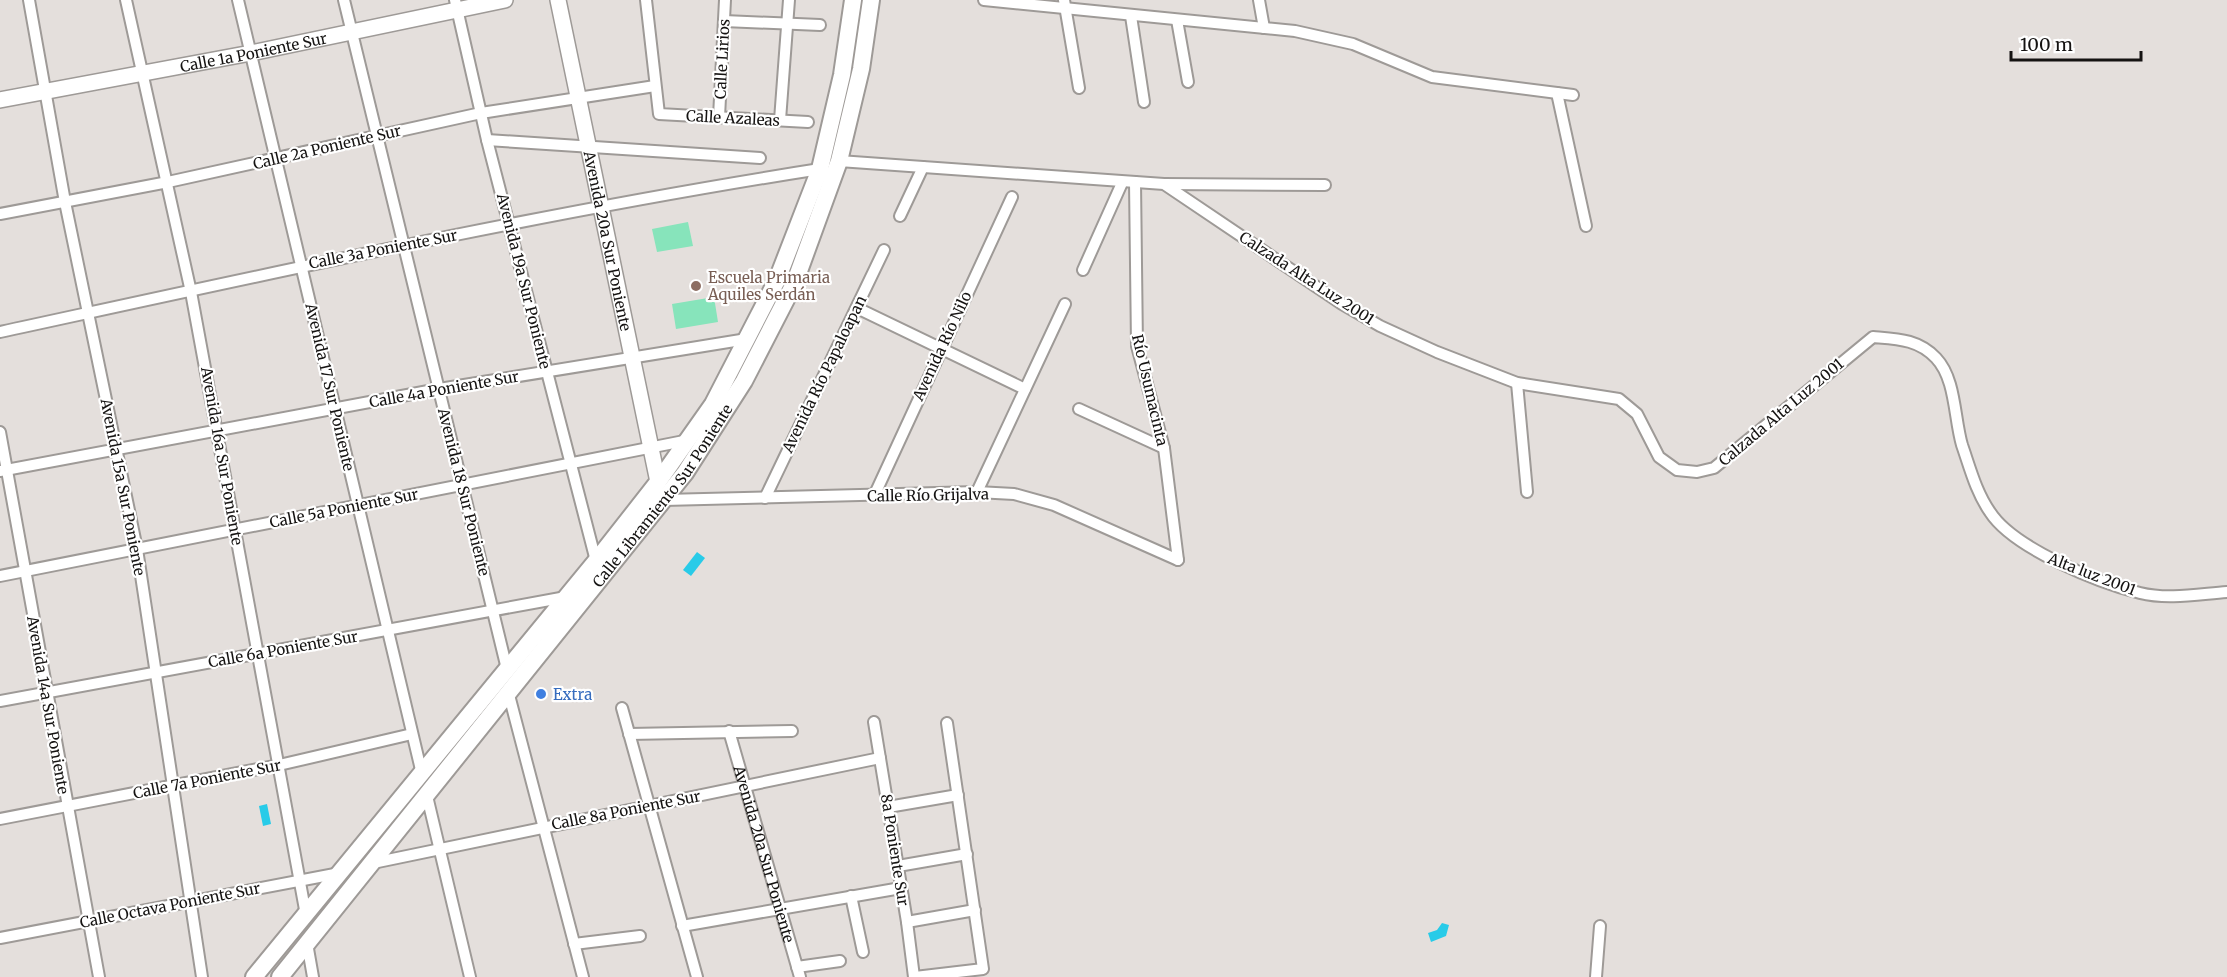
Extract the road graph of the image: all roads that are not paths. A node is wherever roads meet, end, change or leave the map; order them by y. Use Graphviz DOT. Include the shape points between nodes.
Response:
graph roads {
  1 [pos="29,0"];
  2 [pos="126,0"];
  3 [pos="238,0"];
  4 [pos="344,0"];
  5 [pos="505,0"];
  6 [pos="558,0"];
  7 [pos="646,0"];
  8 [pos="726,0"];
  9 [pos="789,0"];
  10 [pos="853,0"];
  11 [pos="871,0"];
  12 [pos="984,0"];
  13 [pos="1259,0"];
  14 [pos="1064,4"];
  15 [pos="456,5"];
  16 [pos="1131,16"];
  17 [pos="1178,20"];
  18 [pos="724,21"];
  19 [pos="786,23"];
  20 [pos="820,25"];
  21 [pos="1264,28"];
  22 [pos="352,32"];
  23 [pos="251,53"];
  24 [pos="142,73"];
  25 [pos="1188,82"];
  26 [pos="655,86"];
  27 [pos="1079,88"];
  28 [pos="47,91"];
  29 [pos="1557,93"];
  30 [pos="1573,95"];
  31 [pos="579,97"];
  32 [pos="0,100"];
  33 [pos="1144,102"];
  34 [pos="481,113"];
  35 [pos="719,117"];
  36 [pos="780,120"];
  37 [pos="808,122"];
  38 [pos="377,135"];
  39 [pos="487,140"];
  40 [pos="588,146"];
  41 [pos="760,158"];
  42 [pos="276,159"];
  43 [pos="839,161"];
  44 [pos="923,166"];
  45 [pos="820,169"];
  46 [pos="168,182"];
  47 [pos="1135,182"];
  48 [pos="1122,183"];
  49 [pos="1164,184"];
  50 [pos="1325,185"];
  51 [pos="1012,197"];
  52 [pos="65,202"];
  53 [pos="600,206"];
  54 [pos="0,214"];
  55 [pos="900,216"];
  56 [pos="509,224"];
  57 [pos="1586,226"];
  58 [pos="404,245"];
  59 [pos="884,250"];
  60 [pos="301,265"];
  61 [pos="1083,270"];
  62 [pos="191,292"];
  63 [pos="1065,304"];
  64 [pos="858,308"];
  65 [pos="87,314"];
  66 [pos="0,333"];
  67 [pos="1873,337"];
  68 [pos="747,339"];
  69 [pos="941,347"];
  70 [pos="632,358"];
  71 [pos="547,371"];
  72 [pos="1517,383"];
  73 [pos="439,389"];
  74 [pos="1025,389"];
  75 [pos="335,409"];
  76 [pos="1079,409"];
  77 [pos="218,430"];
  78 [pos="0,432"];
  79 [pos="689,440"];
  80 [pos="651,448"];
  81 [pos="1164,448"];
  82 [pos="117,449"];
  83 [pos="570,464"];
  84 [pos="3,470"];
  85 [pos="658,482"];
  86 [pos="462,485"];
  87 [pos="977,492"];
  88 [pos="1527,492"];
  89 [pos="874,496"];
  90 [pos="765,498"];
  91 [pos="664,500"];
  92 [pos="358,505"];
  93 [pos="236,529"];
  94 [pos="137,549"];
  95 [pos="1178,560"];
  96 [pos="596,561"];
  97 [pos="24,571"];
  98 [pos="0,576"];
  99 [pos="2227,592"];
  100 [pos="567,597"];
  101 [pos="493,611"];
  102 [pos="388,630"];
  103 [pos="259,654"];
  104 [pos="507,669"];
  105 [pos="156,672"];
  106 [pos="45,693"];
  107 [pos="509,695"];
  108 [pos="0,701"];
  109 [pos="622,708"];
  110 [pos="874,722"];
  111 [pos="947,723"];
  112 [pos="729,731"];
  113 [pos="792,731"];
  114 [pos="412,734"];
  115 [pos="629,734"];
  116 [pos="880,758"];
  117 [pos="279,765"];
  118 [pos="422,774"];
  119 [pos="173,784"];
  120 [pos="745,786"];
  121 [pos="958,795"];
  122 [pos="427,796"];
  123 [pos="648,805"];
  124 [pos="67,807"];
  125 [pos="888,807"];
  126 [pos="0,819"];
  127 [pos="543,826"];
  128 [pos="441,849"];
  129 [pos="967,854"];
  130 [pos="373,863"];
  131 [pos="898,866"];
  132 [pos="340,873"];
  133 [pos="298,879"];
  134 [pos="901,888"];
  135 [pos="851,896"];
  136 [pos="190,901"];
  137 [pos="781,909"];
  138 [pos="975,910"];
  139 [pos="309,911"];
  140 [pos="88,921"];
  141 [pos="907,922"];
  142 [pos="323,923"];
  143 [pos="682,926"];
  144 [pos="1600,926"];
  145 [pos="640,936"];
  146 [pos="0,938"];
  147 [pos="307,943"];
  148 [pos="574,944"];
  149 [pos="863,952"];
  150 [pos="840,961"];
  151 [pos="799,972"];
  152 [pos="99,977"];
  153 [pos="202,977"];
  154 [pos="254,977"];
  155 [pos="263,977"];
  156 [pos="272,977"];
  157 [pos="280,977"];
  158 [pos="313,977"];
  159 [pos="470,977"];
  160 [pos="584,977"];
  161 [pos="697,977"];
  162 [pos="914,977"];
  163 [pos="1596,977"];
  1 -- 28 [label="street, Avenida 15a Sur Poniente"];
  2 -- 24 [label="street, Avenida 16a Sur Poniente"];
  3 -- 23 [label="street, Avenida 17 Sur Poniente"];
  4 -- 22 [label="street, Avenida 18 Sur Poniente"];
  5 -- 15 [label="street, Calle 1a Poniente Sur"];
  6 -- 31 [label="street, Avenida 20a Sur Poniente"];
  7 -- 26 [label="street"];
  8 -- 18 [label="street, Calle Lirios"];
  9 -- 19 [label="street"];
  10 -- 45 [label="main road, Calle Libramiento Sur Poniente" via="842,75"];
  11 -- 43 [label="main road, Calle Libramiento Sur Poniente" via="861,69"];
  12 -- 14 [label="street"];
  13 -- 21 [label="street"];
  14 -- 16 [label="street"];
  14 -- 27 [label="street"];
  15 -- 22 [label="street, Calle 1a Poniente Sur"];
  15 -- 34 [label="street, Avenida 19a Sur Poniente"];
  16 -- 17 [label="street"];
  16 -- 33 [label="street"];
  17 -- 21 [label="street"];
  17 -- 25 [label="street"];
  18 -- 19 [label="street"];
  18 -- 35 [label="street, Calle Lirios"];
  19 -- 20 [label="street"];
  19 -- 36 [label="street"];
  21 -- 29 [label="street" via="1353,44 1431,77"];
  22 -- 23 [label="street, Calle 1a Poniente Sur"];
  22 -- 38 [label="street, Avenida 18 Sur Poniente"];
  23 -- 24 [label="street, Calle 1a Poniente Sur"];
  23 -- 42 [label="street, Avenida 17 Sur Poniente"];
  24 -- 28 [label="street, Calle 1a Poniente Sur"];
  24 -- 46 [label="street, Avenida 16a Sur Poniente"];
  26 -- 31 [label="street, Calle 2a Poniente Sur"];
  26 -- 35 [label="street, Calle Azaleas" via="658,114"];
  28 -- 32 [label="street, Calle 1a Poniente Sur"];
  28 -- 52 [label="street, Avenida 15a Sur Poniente"];
  29 -- 30 [label="street"];
  29 -- 57 [label="street"];
  31 -- 34 [label="street, Calle 2a Poniente Sur"];
  31 -- 40 [label="street, Avenida 20a Sur Poniente"];
  34 -- 38 [label="street, Calle 2a Poniente Sur"];
  34 -- 39 [label="street, Avenida 19a Sur Poniente"];
  35 -- 36 [label="street, Calle Azaleas"];
  36 -- 37 [label="street, Calle Azaleas"];
  38 -- 42 [label="street, Calle 2a Poniente Sur"];
  38 -- 58 [label="street, Avenida 18 Sur Poniente"];
  39 -- 40 [label="street"];
  39 -- 56 [label="street, Avenida 19a Sur Poniente"];
  40 -- 41 [label="street"];
  40 -- 53 [label="street, Avenida 20a Sur Poniente"];
  42 -- 46 [label="street, Calle 2a Poniente Sur"];
  42 -- 60 [label="street, Avenida 17 Sur Poniente"];
  43 -- 44 [label="street"];
  43 -- 91 [label="main road, Calle Libramiento Sur Poniente" via="795,282 780,312 719,422"];
  44 -- 48 [label="street"];
  44 -- 55 [label="street"];
  45 -- 53 [label="street, Calle 3a Poniente Sur"];
  45 -- 68 [label="main road, Calle Libramiento Sur Poniente" via="777,280"];
  46 -- 52 [label="street, Calle 2a Poniente Sur"];
  46 -- 62 [label="street, Avenida 16a Sur Poniente"];
  47 -- 48 [label="street"];
  47 -- 49 [label="street"];
  47 -- 81 [label="street, Río Usumacinta" via="1137,346"];
  48 -- 61 [label="street"];
  49 -- 50 [label="street"];
  49 -- 72 [label="street, Calzada Alta Luz 2001" via="1380,326"];
  51 -- 69 [label="street, Avenida Río Nilo"];
  52 -- 54 [label="street, Calle 2a Poniente Sur"];
  52 -- 65 [label="street, Avenida 15a Sur Poniente"];
  53 -- 56 [label="street, Calle 3a Poniente Sur"];
  53 -- 70 [label="street, Avenida 20a Sur Poniente"];
  56 -- 58 [label="street, Calle 3a Poniente Sur"];
  56 -- 71 [label="street, Avenida 19a Sur Poniente"];
  58 -- 60 [label="street, Calle 3a Poniente Sur"];
  58 -- 73 [label="street, Avenida 18 Sur Poniente"];
  59 -- 64 [label="street, Avenida Río Papaloapan"];
  60 -- 62 [label="street, Calle 3a Poniente Sur"];
  60 -- 75 [label="street, Avenida 17 Sur Poniente"];
  62 -- 65 [label="street, Calle 3a Poniente Sur"];
  62 -- 77 [label="street, Avenida 16a Sur Poniente"];
  63 -- 74 [label="street"];
  64 -- 69 [label="street"];
  64 -- 90 [label="street, Avenida Río Papaloapan"];
  65 -- 66 [label="street, Calle 3a Poniente Sur"];
  65 -- 82 [label="street, Avenida 15a Sur Poniente"];
  67 -- 72 [label="street, Calzada Alta Luz 2001" via="1714,468 1697,472 1677,470 1659,457 1637,414 1619,399"];
  67 -- 99 [label="street, Alta luz 2001" via="1914,341 1936,358 1945,372 1976,487 1990,514 2010,534 2050,560 2140,594 2169,597"];
  68 -- 70 [label="street, Calle 4a Poniente Sur"];
  68 -- 79 [label="main road, Calle Libramiento Sur Poniente"];
  69 -- 74 [label="street"];
  69 -- 89 [label="street, Avenida Río Nilo"];
  70 -- 71 [label="street, Calle 4a Poniente Sur"];
  70 -- 80 [label="street, Avenida 20a Sur Poniente"];
  71 -- 73 [label="street, Calle 4a Poniente Sur"];
  71 -- 83 [label="street, Avenida 19a Sur Poniente"];
  72 -- 88 [label="street"];
  73 -- 75 [label="street, Calle 4a Poniente Sur"];
  73 -- 86 [label="street, Avenida 18 Sur Poniente"];
  74 -- 87 [label="street"];
  75 -- 77 [label="street, Calle 4a Poniente Sur"];
  75 -- 92 [label="street, Avenida 17 Sur Poniente"];
  76 -- 81 [label="street"];
  77 -- 82 [label="street, Calle 4a Poniente Sur"];
  77 -- 93 [label="street, Avenida 16a Sur Poniente"];
  78 -- 84 [label="street, Avenida 14a Sur Poniente"];
  79 -- 80 [label="street, Calle 5a Poniente Sur"];
  79 -- 85 [label="main road, Calle Libramiento Sur Poniente"];
  80 -- 83 [label="street, Calle 5a Poniente Sur"];
  80 -- 85 [label="street, Avenida 20a Sur Poniente"];
  81 -- 95 [label="street, Río Usumacinta"];
  82 -- 84 [label="street, Calle 4a Poniente Sur"];
  82 -- 94 [label="street, Avenida 15a Sur Poniente"];
  83 -- 86 [label="street, Calle 5a Poniente Sur"];
  83 -- 96 [label="street, Avenida 19a Sur Poniente"];
  84 -- 97 [label="street, Avenida 14a Sur Poniente"];
  85 -- 96 [label="main road, Calle Libramiento Sur Poniente"];
  86 -- 92 [label="street, Calle 5a Poniente Sur"];
  86 -- 101 [label="street, Avenida 18 Sur Poniente"];
  87 -- 89 [label="street, Calle Río Grijalva"];
  87 -- 95 [label="street, Calle Río Grijalva" via="1014,494 1054,505"];
  89 -- 90 [label="street, Calle Río Grijalva"];
  90 -- 91 [label="street, Calle Río Grijalva"];
  91 -- 107 [label="main road, Calle Libramiento Sur Poniente"];
  92 -- 93 [label="street, Calle 5a Poniente Sur"];
  92 -- 102 [label="street, Avenida 17 Sur Poniente"];
  93 -- 94 [label="street, Calle 5a Poniente Sur"];
  93 -- 103 [label="street, Avenida 16a Sur Poniente"];
  94 -- 97 [label="street, Calle 5a Poniente Sur"];
  94 -- 105 [label="street, Avenida 15a Sur Poniente"];
  96 -- 100 [label="main road, Calle Libramiento Sur Poniente"];
  97 -- 98 [label="street, Calle 5a Poniente Sur"];
  97 -- 106 [label="street, Avenida 14a Sur Poniente"];
  100 -- 101 [label="street, Calle 6a Poniente Sur"];
  100 -- 104 [label="main road, Calle Libramiento Sur Poniente"];
  101 -- 102 [label="street, Calle 6a Poniente Sur"];
  101 -- 104 [label="street, Avenida 18 Sur Poniente"];
  102 -- 103 [label="street, Calle 6a Poniente Sur"];
  102 -- 114 [label="street, Avenida 17 Sur Poniente"];
  103 -- 105 [label="street, Calle 6a Poniente Sur"];
  103 -- 117 [label="street, Avenida 16a Sur Poniente"];
  104 -- 118 [label="main road, Calle Libramiento Sur Poniente"];
  105 -- 106 [label="street, Calle 6a Poniente Sur"];
  105 -- 119 [label="street, Avenida 15a Sur Poniente"];
  106 -- 108 [label="street, Calle 6a Poniente Sur"];
  106 -- 124 [label="street, Avenida 14a Sur Poniente"];
  107 -- 122 [label="main road, Calle Libramiento Sur Poniente"];
  107 -- 127 [label="street"];
  109 -- 115 [label="street"];
  110 -- 116 [label="street, 8a Poniente Sur"];
  111 -- 121 [label="street"];
  112 -- 113 [label="street"];
  112 -- 115 [label="street"];
  112 -- 120 [label="street, Avenida 20a Sur Poniente"];
  114 -- 117 [label="street, Calle 7a Poniente Sur"];
  114 -- 118 [label="street, Avenida 17 Sur Poniente"];
  115 -- 123 [label="street"];
  116 -- 120 [label="street, Calle 8a Poniente Sur"];
  116 -- 125 [label="street, 8a Poniente Sur"];
  117 -- 119 [label="street, Calle 7a Poniente Sur"];
  117 -- 133 [label="street, Avenida 16a Sur Poniente"];
  118 -- 132 [label="main road, Calle Libramiento Sur Poniente"];
  119 -- 124 [label="street, Calle 7a Poniente Sur"];
  119 -- 136 [label="street, Avenida 15a Sur Poniente"];
  120 -- 123 [label="street, Calle 8a Poniente Sur"];
  120 -- 137 [label="street, Avenida 20a Sur Poniente"];
  121 -- 125 [label="street"];
  121 -- 129 [label="street"];
  122 -- 128 [label="street"];
  122 -- 130 [label="main road, Calle Libramiento Sur Poniente"];
  123 -- 127 [label="street, Calle 8a Poniente Sur"];
  123 -- 143 [label="street"];
  124 -- 126 [label="street, Calle 7a Poniente Sur"];
  124 -- 140 [label="street, Avenida 14a Sur Poniente"];
  125 -- 131 [label="street, 8a Poniente Sur"];
  127 -- 128 [label="street, Calle 8a Poniente Sur"];
  127 -- 148 [label="street"];
  128 -- 130 [label="street, Calle 8a Poniente Sur"];
  128 -- 159 [label="street"];
  129 -- 131 [label="street"];
  129 -- 138 [label="street"];
  130 -- 142 [label="main road, Calle Libramiento Sur Poniente"];
  131 -- 134 [label="street, 8a Poniente Sur"];
  132 -- 133 [label="street, Calle Octava Poniente Sur"];
  132 -- 139 [label="main road, Calle Libramiento Sur Poniente"];
  133 -- 136 [label="street, Calle Octava Poniente Sur"];
  133 -- 139 [label="street, Avenida 16a Sur Poniente"];
  134 -- 135 [label="street"];
  134 -- 141 [label="street, 8a Poniente Sur"];
  135 -- 137 [label="street"];
  135 -- 149 [label="street"];
  136 -- 140 [label="street, Calle Octava Poniente Sur"];
  136 -- 153 [label="street, Avenida 15a Sur Poniente"];
  137 -- 143 [label="street"];
  137 -- 151 [label="street, Avenida 20a Sur Poniente"];
  138 -- 141 [label="street"];
  138 -- 162 [label="street" via="983,969"];
  139 -- 154 [label="main road, Calle Libramiento Sur Poniente"];
  139 -- 155 [label="main road, Calle Libramiento Sur Poniente" via="306,926"];
  140 -- 146 [label="street, Calle Octava Poniente Sur"];
  140 -- 152 [label="street, Avenida 14a Sur Poniente"];
  141 -- 162 [label="street, 8a Poniente Sur"];
  142 -- 147 [label="main road, Calle Libramiento Sur Poniente"];
  142 -- 156 [label="main road, Calle Libramiento Sur Poniente" via="310,931"];
  143 -- 161 [label="street"];
  144 -- 163 [label="street"];
  145 -- 148 [label="street"];
  147 -- 157 [label="main road, Calle Libramiento Sur Poniente"];
  147 -- 158 [label="street"];
  148 -- 160 [label="street"];
  150 -- 151 [label="street"];
}
